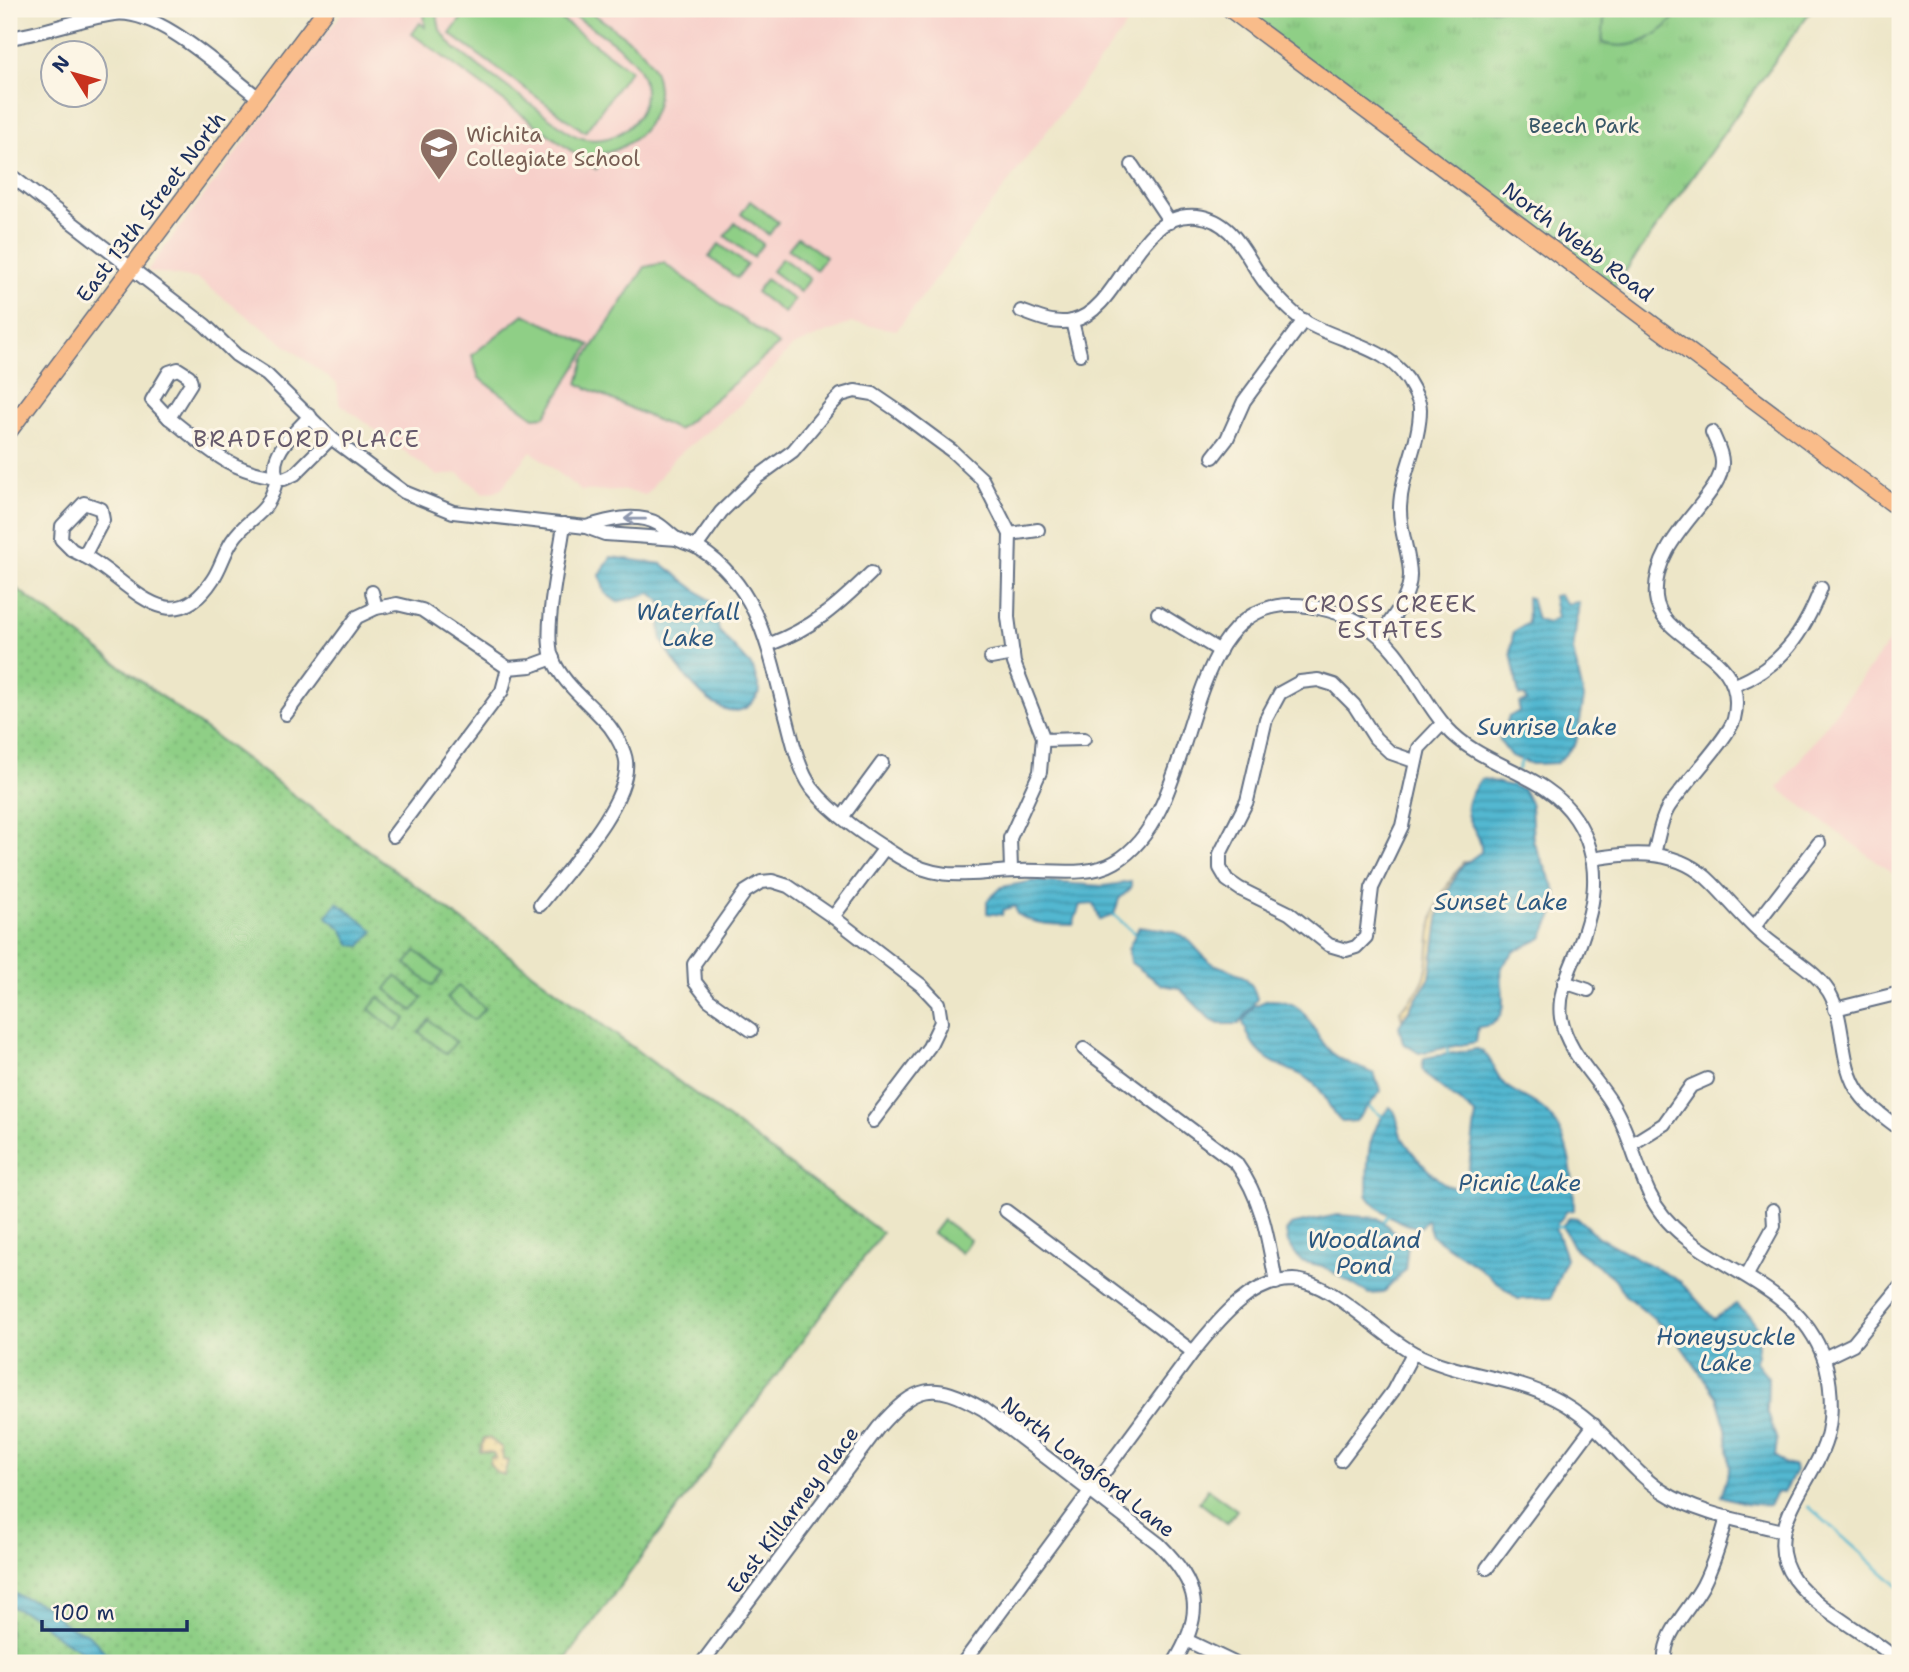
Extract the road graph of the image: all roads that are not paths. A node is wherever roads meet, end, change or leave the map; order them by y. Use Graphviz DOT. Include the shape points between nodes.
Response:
graph roads {
  1 [pos="326,9"];
  2 [pos="1230,9"];
  3 [pos="109,12"];
  4 [pos="9,38"];
  5 [pos="259,98"];
  6 [pos="1132,165"];
  7 [pos="9,174"];
  8 [pos="1170,222"];
  9 [pos="131,268"];
  10 [pos="1021,310"];
  11 [pos="1304,320"];
  12 [pos="1072,321"];
  13 [pos="1080,354"];
  14 [pos="310,416"];
  15 [pos="169,418"];
  16 [pos="9,431"];
  17 [pos="1712,432"];
  18 [pos="331,438"];
  19 [pos="1213,457"];
  20 [pos="277,477"];
  21 [pos="1899,504"];
  22 [pos="564,524"];
  23 [pos="586,527"];
  24 [pos="1038,530"];
  25 [pos="1010,534"];
  26 [pos="678,539"];
  27 [pos="696,547"];
  28 [pos="84,556"];
  29 [pos="871,573"];
  30 [pos="1821,589"];
  31 [pos="372,592"];
  32 [pos="376,608"];
  33 [pos="1158,613"];
  34 [pos="1380,636"];
  35 [pos="768,645"];
  36 [pos="1220,651"];
  37 [pos="1013,654"];
  38 [pos="552,658"];
  39 [pos="991,658"];
  40 [pos="508,668"];
  41 [pos="1735,685"];
  42 [pos="286,714"];
  43 [pos="1442,724"];
  44 [pos="1084,739"];
  45 [pos="1043,740"];
  46 [pos="640,758"];
  47 [pos="626,761"];
  48 [pos="1414,761"];
  49 [pos="882,763"];
  50 [pos="843,816"];
  51 [pos="393,836"];
  52 [pos="1819,843"];
  53 [pos="885,848"];
  54 [pos="1654,854"];
  55 [pos="1592,859"];
  56 [pos="1011,870"];
  57 [pos="540,905"];
  58 [pos="833,918"];
  59 [pos="1754,927"];
  60 [pos="1564,982"];
  61 [pos="1588,990"];
  62 [pos="1900,993"];
  63 [pos="1835,1009"];
  64 [pos="751,1030"];
  65 [pos="1084,1049"];
  66 [pos="1707,1079"];
  67 [pos="873,1121"];
  68 [pos="1900,1129"];
  69 [pos="1632,1144"];
  70 [pos="1773,1210"];
  71 [pos="1006,1211"];
  72 [pos="1747,1275"];
  73 [pos="1276,1283"];
  74 [pos="1900,1287"];
  75 [pos="1193,1352"];
  76 [pos="1413,1353"];
  77 [pos="1824,1358"];
  78 [pos="926,1392"];
  79 [pos="1594,1425"];
  80 [pos="1341,1460"];
  81 [pos="1090,1491"];
  82 [pos="1727,1517"];
  83 [pos="1783,1531"];
  84 [pos="1487,1568"];
  85 [pos="1188,1641"];
  86 [pos="1900,1662"];
  87 [pos="702,1663"];
  88 [pos="964,1663"];
  89 [pos="1174,1663"];
  90 [pos="1234,1663"];
  91 [pos="1665,1663"];
  1 -- 5 [label="main road, East 13th Street North"];
  2 -- 21 [label="main road, North Webb Road"];
  3 -- 4 [label="street"];
  3 -- 5 [label="street" via="154,20"];
  5 -- 9 [label="main road, East 13th Street North"];
  6 -- 8 [label="street"];
  7 -- 9 [label="street"];
  8 -- 11 [label="street" via="1196,216 1214,220 1235,235 1271,290"];
  8 -- 12 [label="street" via="1149,238 1093,310"];
  9 -- 14 [label="street" via="267,375"];
  9 -- 16 [label="main road, East 13th Street North"];
  10 -- 12 [label="street" via="1046,320"];
  11 -- 19 [label="street" via="1244,401 1227,439"];
  11 -- 34 [label="street" via="1383,354 1408,378 1420,405 1419,437 1400,507 1410,575 1404,600"];
  12 -- 13 [label="street"];
  14 -- 18 [label="street"];
  14 -- 20 [label="street" via="278,452"];
  15 -- 20 [label="street" via="235,468"];
  17 -- 41 [label="street" via="1723,465 1668,547 1657,570 1656,597 1658,609 1668,621 1722,667"];
  18 -- 20 [label="street" via="295,474 284,480"];
  18 -- 22 [label="street" via="404,492 453,512"];
  20 -- 28 [label="street" via="272,500 234,538 213,579 183,605 160,608 131,593"];
  22 -- 23 [label="street"];
  22 -- 38 [label="street" via="551,621"];
  23 -- 26 [label="street" via="605,534"];
  26 -- 23 [label="street, one-way" via="646,519 604,521"];
  24 -- 25 [label="street"];
  25 -- 27 [label="street" via="982,479 952,451 873,394 855,391 833,402 793,451 721,512"];
  25 -- 37 [label="street" via="1007,617"];
  26 -- 27 [label="street"];
  27 -- 35 [label="street" via="739,581 759,616"];
  29 -- 35 [label="street" via="802,633"];
  30 -- 41 [label="street" via="1807,624 1775,662"];
  31 -- 32 [label="street"];
  32 -- 40 [label="street" via="397,604 422,610"];
  32 -- 42 [label="street" via="357,617"];
  33 -- 36 [label="street"];
  34 -- 36 [label="street" via="1337,613 1286,604 1263,608 1241,620"];
  34 -- 43 [label="street" via="1404,662"];
  35 -- 50 [label="street" via="796,755 811,787"];
  36 -- 56 [label="street" via="1198,702 1172,787 1155,822 1135,846 1113,864 1095,869"];
  37 -- 39 [label="street"];
  37 -- 45 [label="street"];
  38 -- 40 [label="street"];
  38 -- 47 [label="street" via="610,727"];
  40 -- 51 [label="street" via="502,691"];
  41 -- 54 [label="street" via="1734,721 1666,810"];
  43 -- 48 [label="street" via="1419,748"];
  43 -- 55 [label="street" via="1465,746 1541,784 1565,804"];
  44 -- 45 [label="street"];
  45 -- 56 [label="street" via="1040,772 1010,838"];
  46 -- 47 [label="street"];
  47 -- 57 [label="street" via="623,786 613,808"];
  48 -- 48 [label="street" via="1402,826 1372,888 1366,937 1356,947 1346,950 1329,945 1289,913 1234,884 1220,867 1220,854 1247,801 1266,719 1280,693 1300,682 1318,680 1334,685 1391,753"];
  49 -- 50 [label="street"];
  50 -- 53 [label="street"];
  52 -- 59 [label="street"];
  53 -- 56 [label="street" via="936,874 965,877"];
  53 -- 58 [label="street"];
  54 -- 55 [label="street" via="1617,853"];
  54 -- 59 [label="street" via="1676,860 1710,880"];
  55 -- 60 [label="street" via="1594,904"];
  58 -- 64 [label="street" via="788,886 761,882 746,892 708,939 694,964 695,982 709,1000"];
  58 -- 67 [label="street" via="938,1003 941,1022 929,1047"];
  59 -- 63 [label="street" via="1804,966 1828,992"];
  60 -- 61 [label="street"];
  60 -- 69 [label="street" via="1560,1013 1568,1039 1613,1105"];
  62 -- 63 [label="street"];
  63 -- 68 [label="street" via="1849,1072 1859,1093"];
  65 -- 73 [label="street" via="1236,1163 1262,1210"];
  66 -- 69 [label="street" via="1691,1086 1664,1124"];
  69 -- 72 [label="street" via="1650,1194 1669,1224"];
  70 -- 72 [label="street" via="1774,1226"];
  71 -- 75 [label="street"];
  72 -- 77 [label="street" via="1786,1301 1812,1331"];
  73 -- 75 [label="street" via="1245,1297 1224,1314"];
  73 -- 76 [label="street" via="1307,1282 1325,1290"];
  74 -- 77 [label="street" via="1853,1344"];
  75 -- 81 [label="street"];
  76 -- 79 [label="street" via="1553,1397"];
  76 -- 80 [label="street" via="1393,1391"];
  77 -- 83 [label="street" via="1830,1395 1828,1434"];
  78 -- 81 [label="street, North Longford Lane" via="957,1394 983,1409"];
  78 -- 87 [label="street, East Killarney Place" via="901,1402 878,1428"];
  79 -- 82 [label="street" via="1661,1491 1691,1507"];
  79 -- 84 [label="street"];
  81 -- 85 [label="street, North Longford Lane" via="1180,1565 1192,1587 1195,1612"];
  81 -- 88 [label="street"];
  82 -- 83 [label="street"];
  82 -- 91 [label="street" via="1703,1587 1666,1643"];
  83 -- 86 [label="street" via="1782,1552 1791,1576 1813,1599"];
  85 -- 89 [label="street"];
  85 -- 90 [label="street"];
}
